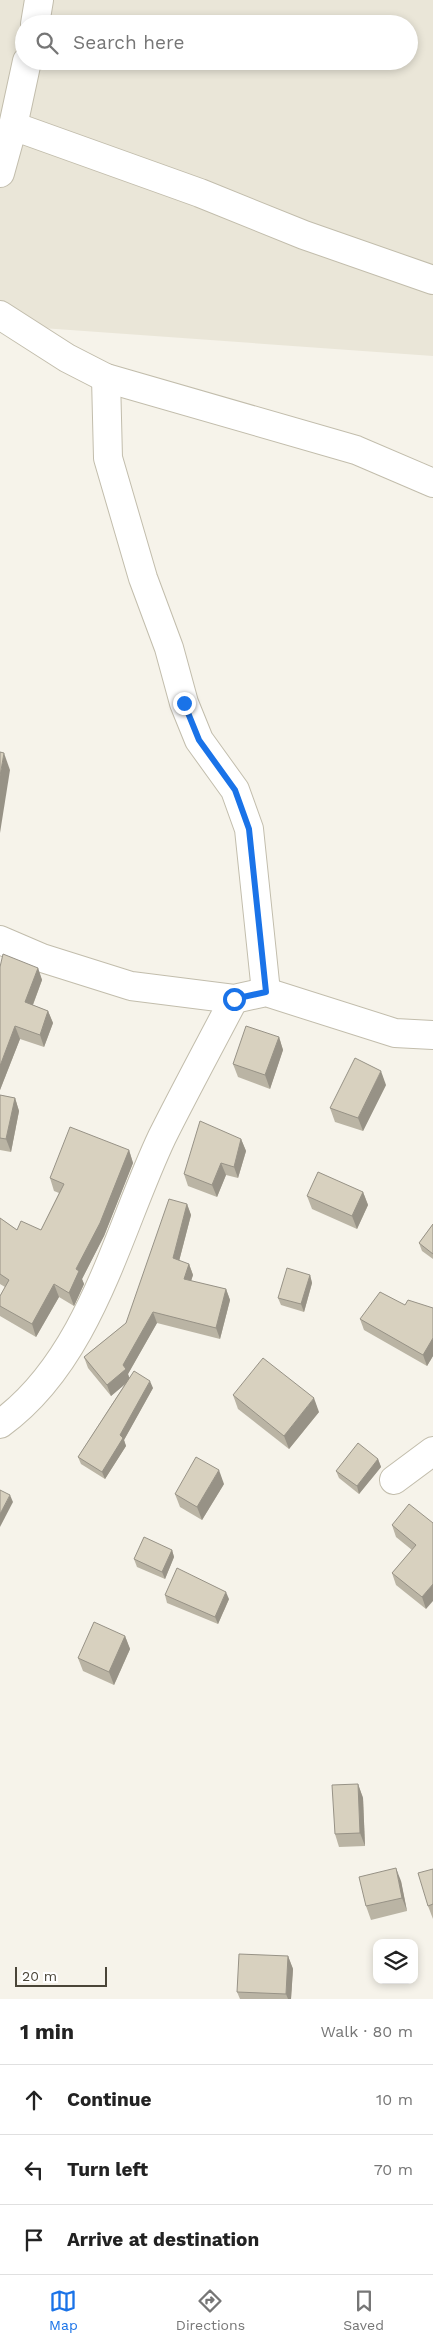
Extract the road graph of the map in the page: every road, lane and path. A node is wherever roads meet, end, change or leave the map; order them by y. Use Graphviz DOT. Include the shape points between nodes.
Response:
graph roads {
  1 [pos="39,0"];
  2 [pos="36,15"];
  3 [pos="25,70"];
  4 [pos="13,126"];
  5 [pos="0,173"];
  6 [pos="433,280"];
  7 [pos="0,315"];
  8 [pos="106,378"];
  9 [pos="433,483"];
  10 [pos="0,940"];
  11 [pos="266,992"];
  12 [pos="234,999"];
  13 [pos="433,1036"];
  14 [pos="0,1424"];
  15 [pos="433,1451"];
  16 [pos="394,1480"];
  1 -- 2 [label="street"];
  3 -- 4 [label="street"];
  4 -- 5 [label="street"];
  4 -- 6 [label="street"];
  7 -- 8 [label="street" via="67,358"];
  8 -- 9 [label="street" via="356,450"];
  8 -- 11 [label="street" via="108,458 143,578 199,740 235,790 249,829"];
  10 -- 12 [label="street" via="42,958 131,986"];
  11 -- 12 [label="street"];
  11 -- 13 [label="street" via="395,1034"];
  12 -- 14 [label="street" via="162,1138 82,1328 41,1385"];
  15 -- 16 [label="street"];
}
